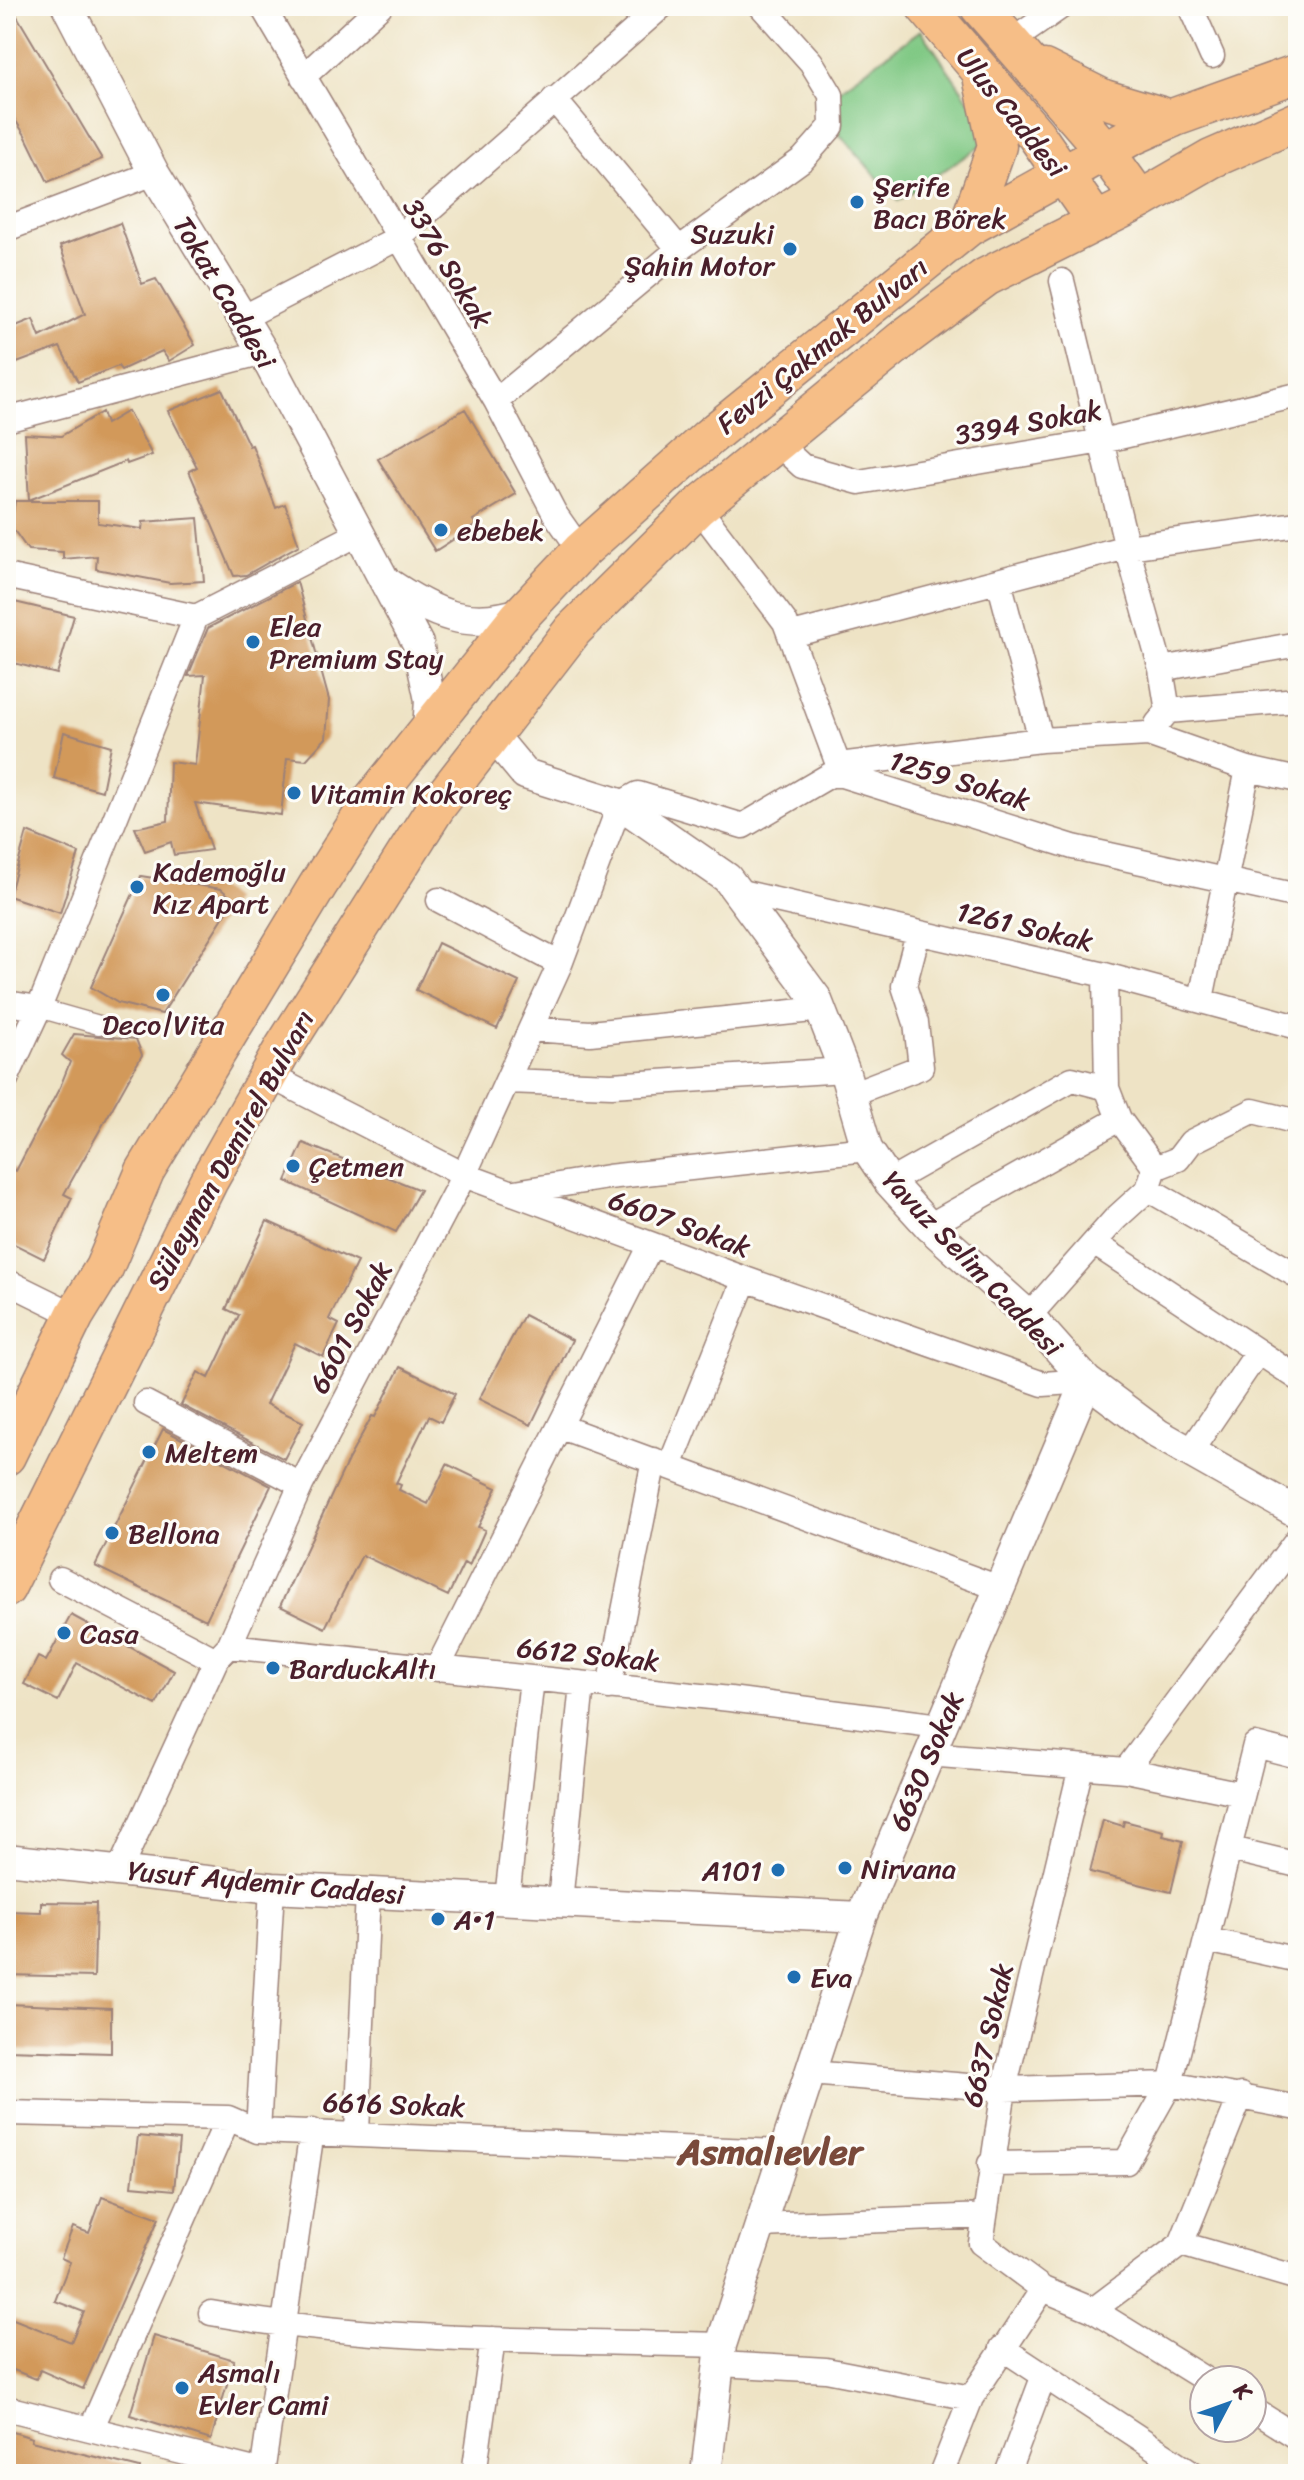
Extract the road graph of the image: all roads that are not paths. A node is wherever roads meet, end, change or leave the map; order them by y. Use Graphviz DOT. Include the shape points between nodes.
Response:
graph roads {
  1 [pos="67,6"];
  2 [pos="262,6"];
  3 [pos="380,6"];
  4 [pos="662,6"];
  5 [pos="761,6"];
  6 [pos="925,6"];
  7 [pos="979,6"];
  8 [pos="1062,6"];
  9 [pos="1190,6"];
  10 [pos="1014,48"];
  11 [pos="1212,56"];
  12 [pos="1298,73"];
  13 [pos="981,74"];
  14 [pos="303,77"];
  15 [pos="554,99"];
  16 [pos="1171,119"];
  17 [pos="1298,121"];
  18 [pos="1105,151"];
  19 [pos="1064,172"];
  20 [pos="154,173"];
  21 [pos="1140,200"];
  22 [pos="1095,220"];
  23 [pos="968,227"];
  24 [pos="6,229"];
  25 [pos="398,238"];
  26 [pos="679,249"];
  27 [pos="1062,281"];
  28 [pos="244,317"];
  29 [pos="263,352"];
  30 [pos="1298,395"];
  31 [pos="496,401"];
  32 [pos="6,420"];
  33 [pos="1102,441"];
  34 [pos="776,442"];
  35 [pos="698,507"];
  36 [pos="1298,524"];
  37 [pos="358,534"];
  38 [pos="1127,547"];
  39 [pos="581,551"];
  40 [pos="6,576"];
  41 [pos="381,579"];
  42 [pos="999,581"];
  43 [pos="526,611"];
  44 [pos="196,617"];
  45 [pos="792,635"];
  46 [pos="1298,644"];
  47 [pos="1161,669"];
  48 [pos="1298,700"];
  49 [pos="1168,711"];
  50 [pos="428,730"];
  51 [pos="491,733"];
  52 [pos="1148,734"];
  53 [pos="1041,740"];
  54 [pos="1248,769"];
  55 [pos="840,770"];
  56 [pos="1298,780"];
  57 [pos="620,804"];
  58 [pos="1223,880"];
  59 [pos="736,891"];
  60 [pos="1298,896"];
  61 [pos="439,900"];
  62 [pos="918,933"];
  63 [pos="560,964"];
  64 [pos="1105,975"];
  65 [pos="1201,999"];
  66 [pos="6,1003"];
  67 [pos="39,1008"];
  68 [pos="822,1009"];
  69 [pos="99,1025"];
  70 [pos="1298,1027"];
  71 [pos="531,1029"];
  72 [pos="268,1075"];
  73 [pos="6,1079"];
  74 [pos="507,1081"];
  75 [pos="847,1082"];
  76 [pos="1107,1088"];
  77 [pos="1119,1119"];
  78 [pos="1298,1122"];
  79 [pos="867,1149"];
  80 [pos="464,1175"];
  81 [pos="1152,1179"];
  82 [pos="889,1182"];
  83 [pos="513,1192"];
  84 [pos="929,1226"];
  85 [pos="1094,1243"];
  86 [pos="651,1245"];
  87 [pos="1298,1276"];
  88 [pos="745,1279"];
  89 [pos="6,1281"];
  90 [pos="75,1315"];
  91 [pos="1029,1316"];
  92 [pos="1258,1352"];
  93 [pos="1298,1378"];
  94 [pos="1087,1381"];
  95 [pos="146,1403"];
  96 [pos="561,1427"];
  97 [pos="1190,1452"];
  98 [pos="6,1456"];
  99 [pos="662,1463"];
  100 [pos="301,1485"];
  101 [pos="1298,1513"];
  102 [pos="1298,1538"];
  103 [pos="60,1579"];
  104 [pos="6,1588"];
  105 [pos="999,1588"];
  106 [pos="222,1653"];
  107 [pos="437,1669"];
  108 [pos="532,1679"];
  109 [pos="582,1684"];
  110 [pos="609,1687"];
  111 [pos="940,1726"];
  112 [pos="927,1754"];
  113 [pos="1298,1756"];
  114 [pos="1081,1767"];
  115 [pos="1126,1770"];
  116 [pos="1242,1794"];
  117 [pos="1231,1849"];
  118 [pos="6,1859"];
  119 [pos="1298,1865"];
  120 [pos="119,1871"];
  121 [pos="272,1888"];
  122 [pos="368,1893"];
  123 [pos="507,1898"];
  124 [pos="560,1902"];
  125 [pos="861,1917"];
  126 [pos="1207,1940"];
  127 [pos="1298,1960"];
  128 [pos="810,2073"];
  129 [pos="1170,2084"];
  130 [pos="1004,2089"];
  131 [pos="1241,2095"];
  132 [pos="1298,2108"];
  133 [pos="6,2113"];
  134 [pos="228,2118"];
  135 [pos="258,2131"];
  136 [pos="312,2131"];
  137 [pos="357,2132"];
  138 [pos="782,2152"];
  139 [pos="990,2164"];
  140 [pos="985,2216"];
  141 [pos="760,2225"];
  142 [pos="1181,2244"];
  143 [pos="1298,2278"];
  144 [pos="1043,2289"];
  145 [pos="1093,2310"];
  146 [pos="211,2313"];
  147 [pos="282,2326"];
  148 [pos="493,2339"];
  149 [pos="1002,2348"];
  150 [pos="720,2355"];
  151 [pos="1188,2369"];
  152 [pos="1044,2375"];
  153 [pos="971,2398"];
  154 [pos="6,2408"];
  155 [pos="1268,2419"];
  156 [pos="92,2427"];
  157 [pos="1298,2438"];
  158 [pos="262,2473"];
  159 [pos="474,2474"];
  160 [pos="706,2474"];
  161 [pos="941,2474"];
  162 [pos="1007,2474"];
  163 [pos="1194,2474"];
  1 -- 20 [label="street, Tokat Caddesi"];
  2 -- 14 [label="street, 3376 Sokak"];
  3 -- 14 [label="street"];
  4 -- 15 [label="street"];
  5 -- 26 [label="street" via="811,62 831,95 832,126 803,159"];
  6 -- 13 [label="main road, Ulus Caddesi"];
  7 -- 10 [label="main road, Ulus Caddesi"];
  8 -- 10 [label="street"];
  9 -- 11 [label="street"];
  10 -- 16 [label="main road" via="1104,99"];
  10 -- 18 [label="main road, Ulus Caddesi"];
  12 -- 16 [label="main road, Fevzi Çakmak Bulvarı"];
  13 -- 19 [label="main road, Ulus Caddesi"];
  13 -- 23 [label="main road" via="997,146"];
  14 -- 25 [label="street, 3376 Sokak"];
  15 -- 25 [label="street"];
  15 -- 26 [label="street"];
  16 -- 18 [label="main road, Fevzi Çakmak Bulvarı"];
  17 -- 21 [label="main road, Fevzi Çakmak Bulvarı" via="1211,159"];
  18 -- 19 [label="main road, Fevzi Çakmak Bulvarı"];
  18 -- 21 [label="main road, Ulus Caddesi"];
  19 -- 22 [label="main road, Ulus Caddesi"];
  19 -- 23 [label="main road, Fevzi Çakmak Bulvarı"];
  20 -- 24 [label="street"];
  20 -- 28 [label="street, Tokat Caddesi"];
  21 -- 22 [label="main road, Fevzi Çakmak Bulvarı"];
  22 -- 34 [label="main road, Fevzi Çakmak Bulvarı" via="986,277"];
  23 -- 39 [label="main road, Fevzi Çakmak Bulvarı" via="709,437"];
  25 -- 28 [label="street"];
  25 -- 31 [label="street, 3376 Sokak"];
  26 -- 31 [label="street"];
  27 -- 33 [label="street"];
  28 -- 29 [label="street, Tokat Caddesi"];
  29 -- 32 [label="street"];
  29 -- 37 [label="street, Tokat Caddesi"];
  30 -- 33 [label="street, 3394 Sokak"];
  31 -- 39 [label="street, 3376 Sokak" via="555,514"];
  33 -- 34 [label="street, 3394 Sokak" via="859,482 802,466"];
  33 -- 38 [label="street"];
  34 -- 35 [label="main road, Fevzi Çakmak Bulvarı"];
  35 -- 45 [label="street"];
  35 -- 51 [label="main road, Fevzi Çakmak Bulvarı" via="573,630"];
  36 -- 38 [label="street"];
  37 -- 41 [label="street, Tokat Caddesi"];
  37 -- 44 [label="street"];
  38 -- 42 [label="street"];
  38 -- 47 [label="street"];
  39 -- 43 [label="main road, Fevzi Çakmak Bulvarı"];
  40 -- 44 [label="street"];
  41 -- 43 [label="street" via="436,611 467,621 497,621"];
  41 -- 50 [label="street, Tokat Caddesi" via="422,656 430,700"];
  42 -- 45 [label="street"];
  42 -- 53 [label="street"];
  43 -- 50 [label="main road, Fevzi Çakmak Bulvarı"];
  44 -- 67 [label="street"];
  45 -- 55 [label="street"];
  46 -- 47 [label="street"];
  47 -- 49 [label="street"];
  48 -- 49 [label="street"];
  49 -- 52 [label="street"];
  50 -- 90 [label="main road, Süleyman Demirel Bulvarı" via="372,800 145,1171 104,1268"];
  51 -- 57 [label="street, Yavuz Selim Caddesi" via="525,774"];
  51 -- 72 [label="main road, Süleyman Demirel Bulvarı" via="436,807"];
  52 -- 53 [label="street"];
  52 -- 54 [label="street"];
  53 -- 55 [label="street"];
  54 -- 56 [label="street"];
  54 -- 58 [label="street"];
  55 -- 57 [label="street" via="743,826 638,794"];
  55 -- 58 [label="street, 1259 Sokak" via="1073,847"];
  57 -- 59 [label="street, Yavuz Selim Caddesi" via="727,878"];
  57 -- 63 [label="street, 6601 Sokak"];
  58 -- 60 [label="street, 1259 Sokak"];
  58 -- 65 [label="street"];
  59 -- 62 [label="street, 1261 Sokak"];
  59 -- 68 [label="street, Yavuz Selim Caddesi"];
  61 -- 63 [label="street"];
  62 -- 64 [label="street, 1261 Sokak"];
  62 -- 75 [label="street" via="904,986 916,1023 921,1067"];
  63 -- 71 [label="street, 6601 Sokak"];
  64 -- 65 [label="street, 1261 Sokak"];
  64 -- 76 [label="street"];
  65 -- 70 [label="street, 1261 Sokak"];
  66 -- 67 [label="street"];
  67 -- 69 [label="street"];
  67 -- 73 [label="street"];
  68 -- 71 [label="street" via="590,1033"];
  68 -- 75 [label="street, Yavuz Selim Caddesi"];
  71 -- 74 [label="street, 6601 Sokak"];
  72 -- 80 [label="street, 6607 Sokak"];
  72 -- 104 [label="main road, Süleyman Demirel Bulvarı" via="115,1362"];
  74 -- 75 [label="street"];
  74 -- 80 [label="street, 6601 Sokak"];
  75 -- 79 [label="street, Yavuz Selim Caddesi"];
  76 -- 77 [label="street"];
  76 -- 82 [label="street" via="1072,1079"];
  77 -- 81 [label="street"];
  77 -- 84 [label="street"];
  78 -- 81 [label="street" via="1253,1111 1191,1142"];
  79 -- 82 [label="street, Yavuz Selim Caddesi"];
  79 -- 83 [label="street"];
  80 -- 83 [label="street, 6607 Sokak"];
  80 -- 100 [label="street, 6601 Sokak"];
  81 -- 85 [label="street"];
  81 -- 87 [label="street"];
  82 -- 84 [label="street, Yavuz Selim Caddesi"];
  83 -- 86 [label="street, 6607 Sokak"];
  84 -- 91 [label="street, Yavuz Selim Caddesi"];
  85 -- 91 [label="street"];
  85 -- 92 [label="street"];
  86 -- 88 [label="street, 6607 Sokak"];
  86 -- 96 [label="street"];
  88 -- 94 [label="street, 6607 Sokak" via="1043,1384"];
  88 -- 99 [label="street"];
  89 -- 90 [label="street"];
  90 -- 98 [label="main road, Süleyman Demirel Bulvarı"];
  91 -- 94 [label="street, Yavuz Selim Caddesi"];
  92 -- 93 [label="street"];
  92 -- 97 [label="street"];
  94 -- 97 [label="street, Yavuz Selim Caddesi"];
  94 -- 105 [label="street, 6630 Sokak"];
  95 -- 100 [label="street"];
  96 -- 99 [label="street"];
  96 -- 107 [label="street"];
  97 -- 101 [label="street, Yavuz Selim Caddesi"];
  99 -- 105 [label="street"];
  99 -- 110 [label="street"];
  100 -- 106 [label="street, 6601 Sokak"];
  102 -- 115 [label="street"];
  103 -- 106 [label="street"];
  105 -- 111 [label="street, 6630 Sokak"];
  106 -- 107 [label="street, 6612 Sokak"];
  106 -- 120 [label="street, 6601 Sokak"];
  107 -- 108 [label="street, 6612 Sokak"];
  108 -- 109 [label="street, 6612 Sokak"];
  108 -- 123 [label="street"];
  109 -- 110 [label="street, 6612 Sokak"];
  109 -- 124 [label="street"];
  110 -- 111 [label="street, 6612 Sokak"];
  111 -- 112 [label="street, 6630 Sokak"];
  112 -- 114 [label="street"];
  112 -- 125 [label="street, 6630 Sokak"];
  113 -- 116 [label="street" via="1255,1745"];
  114 -- 115 [label="street"];
  114 -- 130 [label="street, 6637 Sokak"];
  115 -- 116 [label="street"];
  116 -- 117 [label="street"];
  117 -- 119 [label="street"];
  117 -- 126 [label="street"];
  118 -- 120 [label="street, Yusuf Aydemir Caddesi"];
  120 -- 121 [label="street, Yusuf Aydemir Caddesi"];
  121 -- 122 [label="street, Yusuf Aydemir Caddesi"];
  121 -- 135 [label="street"];
  122 -- 123 [label="street, Yusuf Aydemir Caddesi"];
  122 -- 137 [label="street"];
  123 -- 124 [label="street, Yusuf Aydemir Caddesi"];
  124 -- 125 [label="street, Yusuf Aydemir Caddesi"];
  125 -- 128 [label="street, 6630 Sokak"];
  126 -- 127 [label="street"];
  126 -- 129 [label="street"];
  128 -- 130 [label="street"];
  128 -- 138 [label="street, 6630 Sokak"];
  129 -- 130 [label="street"];
  129 -- 131 [label="street"];
  129 -- 139 [label="street" via="1126,2162"];
  130 -- 139 [label="street, 6637 Sokak"];
  131 -- 132 [label="street"];
  131 -- 142 [label="street"];
  133 -- 134 [label="street, 6616 Sokak"];
  134 -- 135 [label="street, 6616 Sokak"];
  134 -- 156 [label="street"];
  135 -- 136 [label="street, 6616 Sokak"];
  136 -- 137 [label="street, 6616 Sokak"];
  136 -- 147 [label="street"];
  137 -- 138 [label="street, 6616 Sokak"];
  138 -- 141 [label="street, 6630 Sokak"];
  139 -- 140 [label="street, 6637 Sokak"];
  140 -- 141 [label="street"];
  140 -- 144 [label="street, 6637 Sokak" via="981,2243"];
  141 -- 150 [label="street, 6630 Sokak"];
  142 -- 143 [label="street"];
  142 -- 145 [label="street"];
  144 -- 145 [label="street"];
  144 -- 149 [label="street"];
  145 -- 151 [label="street"];
  146 -- 147 [label="street"];
  147 -- 148 [label="street"];
  147 -- 158 [label="street"];
  148 -- 150 [label="street"];
  148 -- 159 [label="street"];
  149 -- 152 [label="street"];
  149 -- 153 [label="street"];
  150 -- 153 [label="street"];
  150 -- 160 [label="street, 6630 Sokak"];
  152 -- 162 [label="street"];
  152 -- 163 [label="street"];
  153 -- 161 [label="street"];
  154 -- 156 [label="street"];
  155 -- 157 [label="street"];
  156 -- 158 [label="street"];
}
